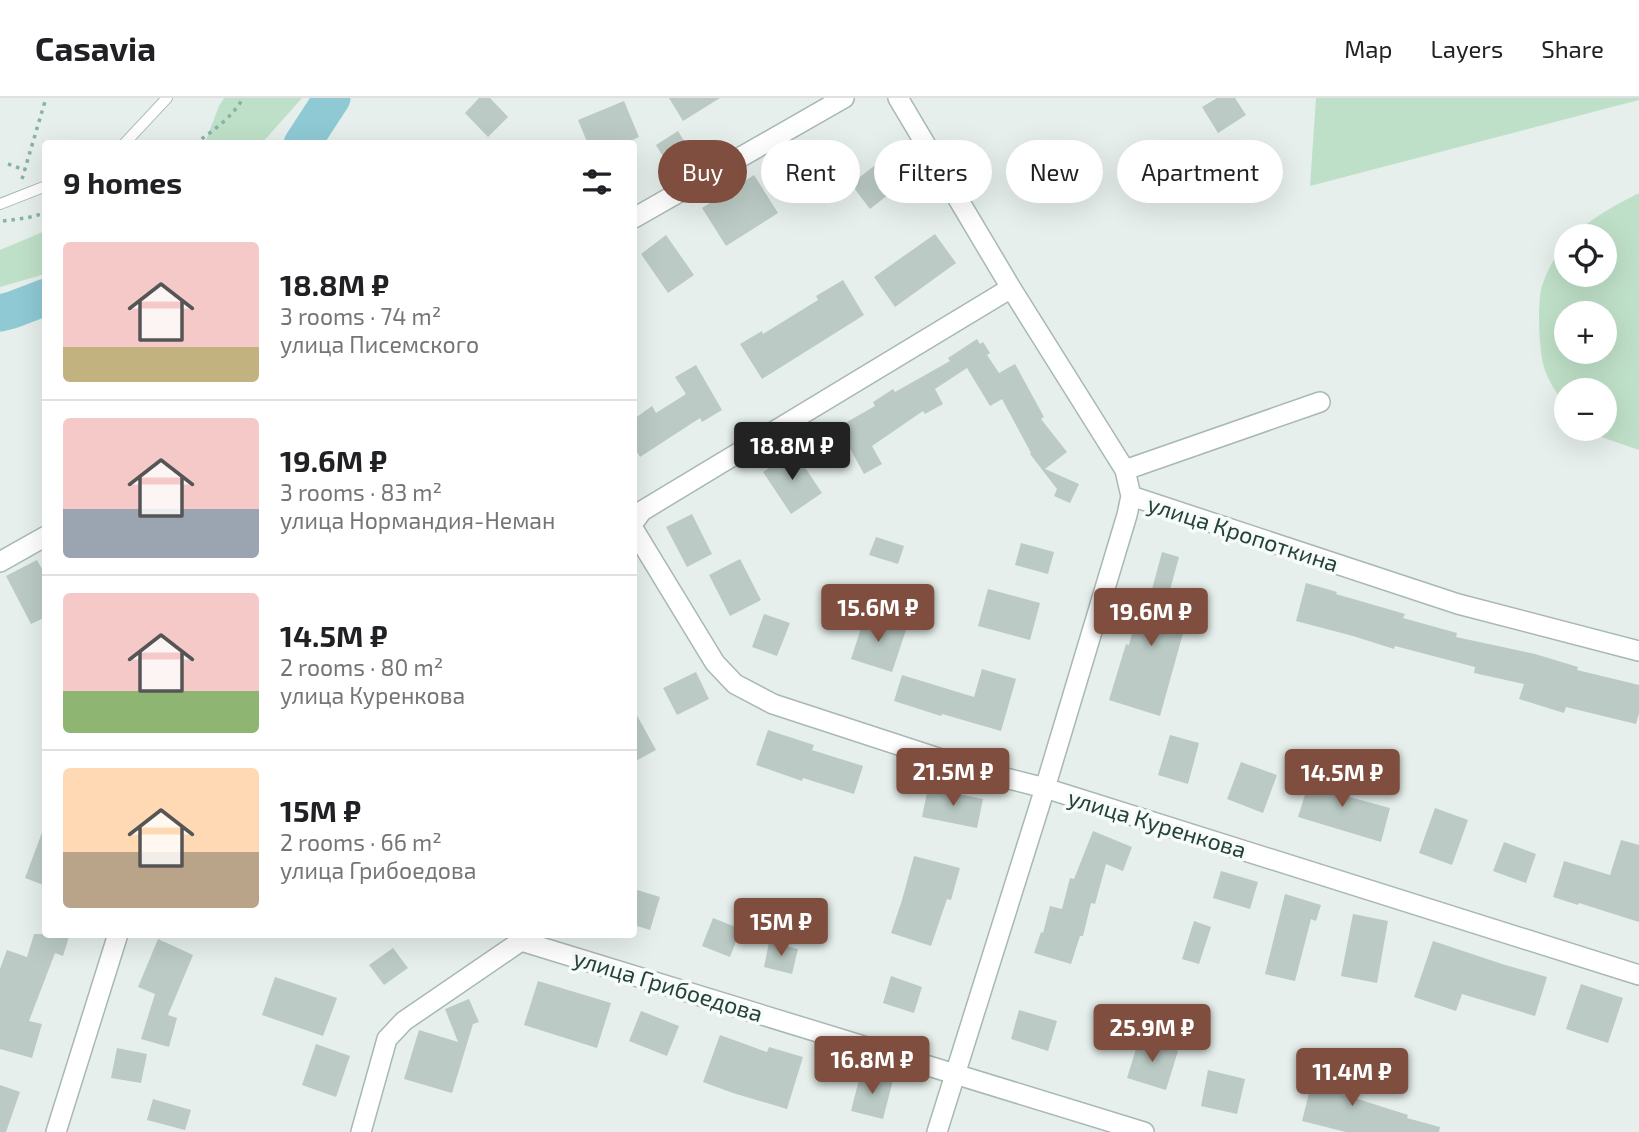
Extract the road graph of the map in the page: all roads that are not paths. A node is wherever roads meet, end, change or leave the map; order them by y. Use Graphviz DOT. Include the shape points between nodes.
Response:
graph roads {
  1 [pos="167,98"];
  2 [pos="844,98"];
  3 [pos="898,98"];
  4 [pos="128,140"];
  5 [pos="42,188"];
  6 [pos="0,204"];
  7 [pos="637,217"];
  8 [pos="1011,288"];
  9 [pos="1320,402"];
  10 [pos="1125,470"];
  11 [pos="1131,496"];
  12 [pos="637,518"];
  13 [pos="637,535"];
  14 [pos="42,538"];
  15 [pos="0,562"];
  16 [pos="1639,651"];
  17 [pos="1045,788"];
  18 [pos="117,938"];
  19 [pos="520,938"];
  20 [pos="1639,975"];
  21 [pos="955,1075"];
  22 [pos="56,1132"];
  23 [pos="361,1132"];
  24 [pos="937,1132"];
  25 [pos="1144,1132"];
  1 -- 4 [label="lane"];
  2 -- 7 [label="street"];
  3 -- 8 [label="street, улица Кропоткина"];
  5 -- 6 [label="lane"];
  8 -- 10 [label="street, улица Кропоткина"];
  8 -- 12 [label="street"];
  9 -- 10 [label="street"];
  10 -- 11 [label="street, улица Кропоткина"];
  11 -- 16 [label="street, улица Кропоткина" via="1458,604"];
  11 -- 17 [label="street"];
  13 -- 17 [label="street, улица Куренкова" via="715,663 735,684 773,704 978,771"];
  14 -- 15 [label="street"];
  17 -- 20 [label="street, улица Куренкова"];
  17 -- 21 [label="street"];
  18 -- 22 [label="street"];
  19 -- 21 [label="street, улица Грибоедова"];
  19 -- 23 [label="street" via="404,1021 387,1039"];
  21 -- 24 [label="street"];
  21 -- 25 [label="street, улица Грибоедова"];
}
